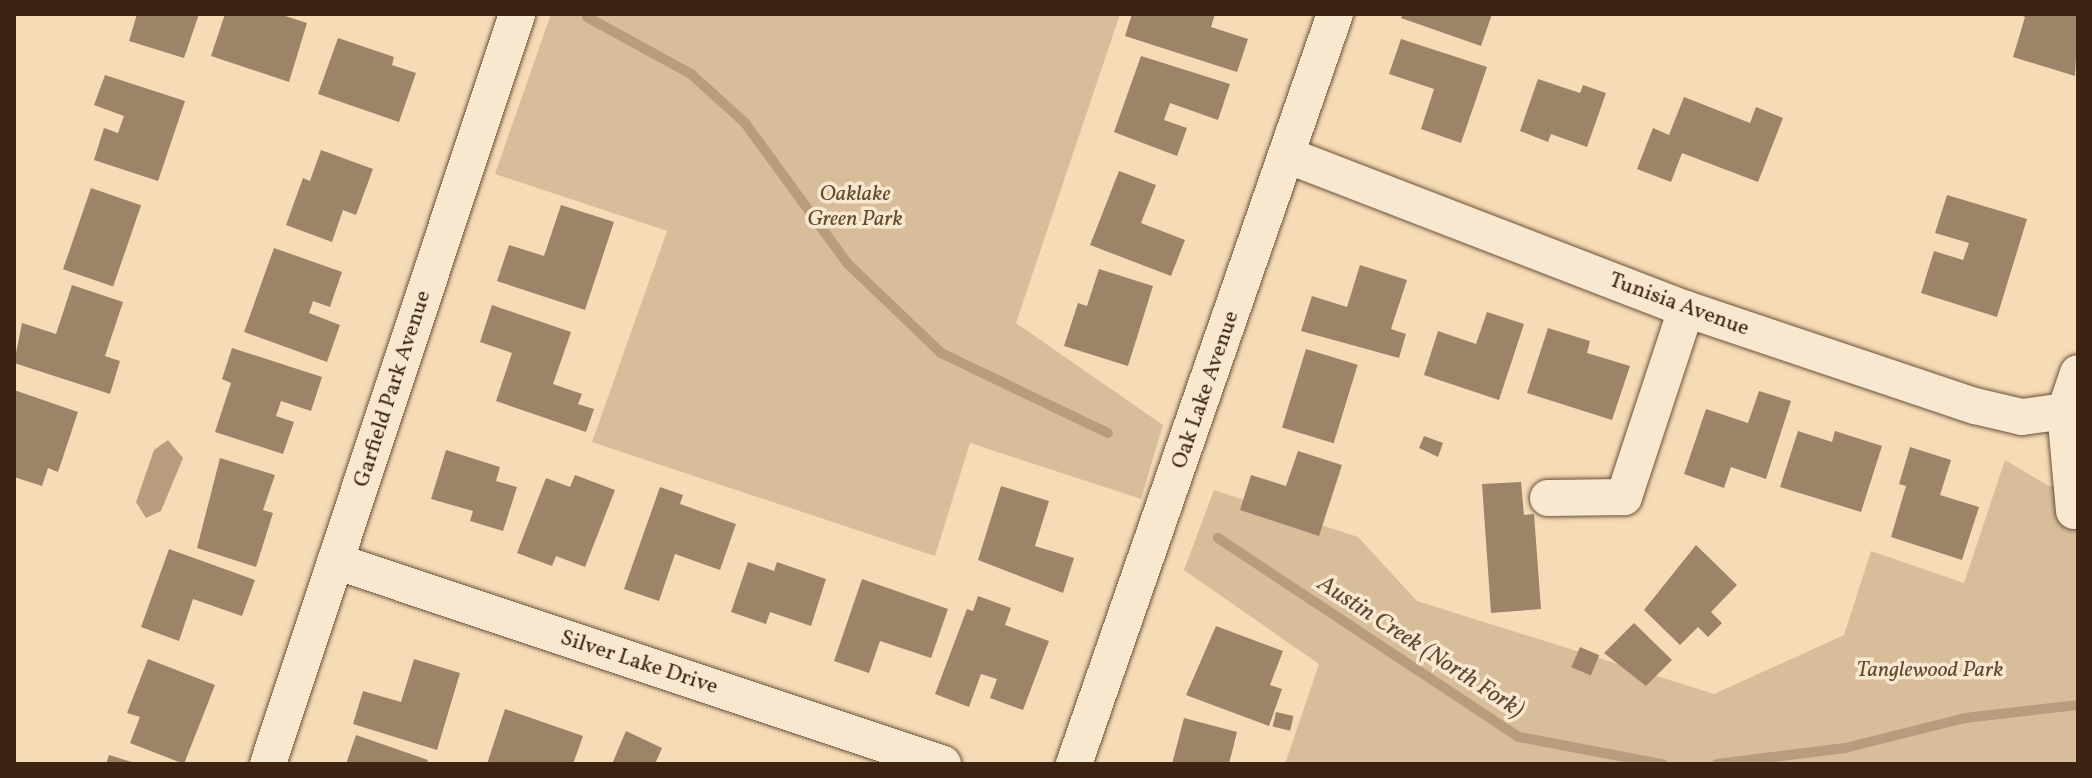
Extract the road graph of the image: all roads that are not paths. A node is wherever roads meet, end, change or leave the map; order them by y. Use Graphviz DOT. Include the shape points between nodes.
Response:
graph roads {
  1 [pos="517,14"];
  2 [pos="1335,14"];
  3 [pos="1289,156"];
  4 [pos="1686,309"];
  5 [pos="2078,373"];
  6 [pos="2072,413"];
  7 [pos="1548,498"];
  8 [pos="2074,511"];
  9 [pos="335,561"];
  10 [pos="268,764"];
  11 [pos="943,764"];
  12 [pos="1074,764"];
  1 -- 9 [label="street, Garfield Park Avenue"];
  2 -- 3 [label="street, Oak Lake Avenue"];
  3 -- 4 [label="street, Tunisia Avenue"];
  3 -- 12 [label="street, Oak Lake Avenue"];
  4 -- 6 [label="street, Tunisia Avenue" via="1975,406 2022,417"];
  4 -- 7 [label="street" via="1624,497"];
  5 -- 6 [label="street"];
  6 -- 8 [label="street"];
  9 -- 10 [label="street, Garfield Park Avenue"];
  9 -- 11 [label="street, Silver Lake Drive"];
}
